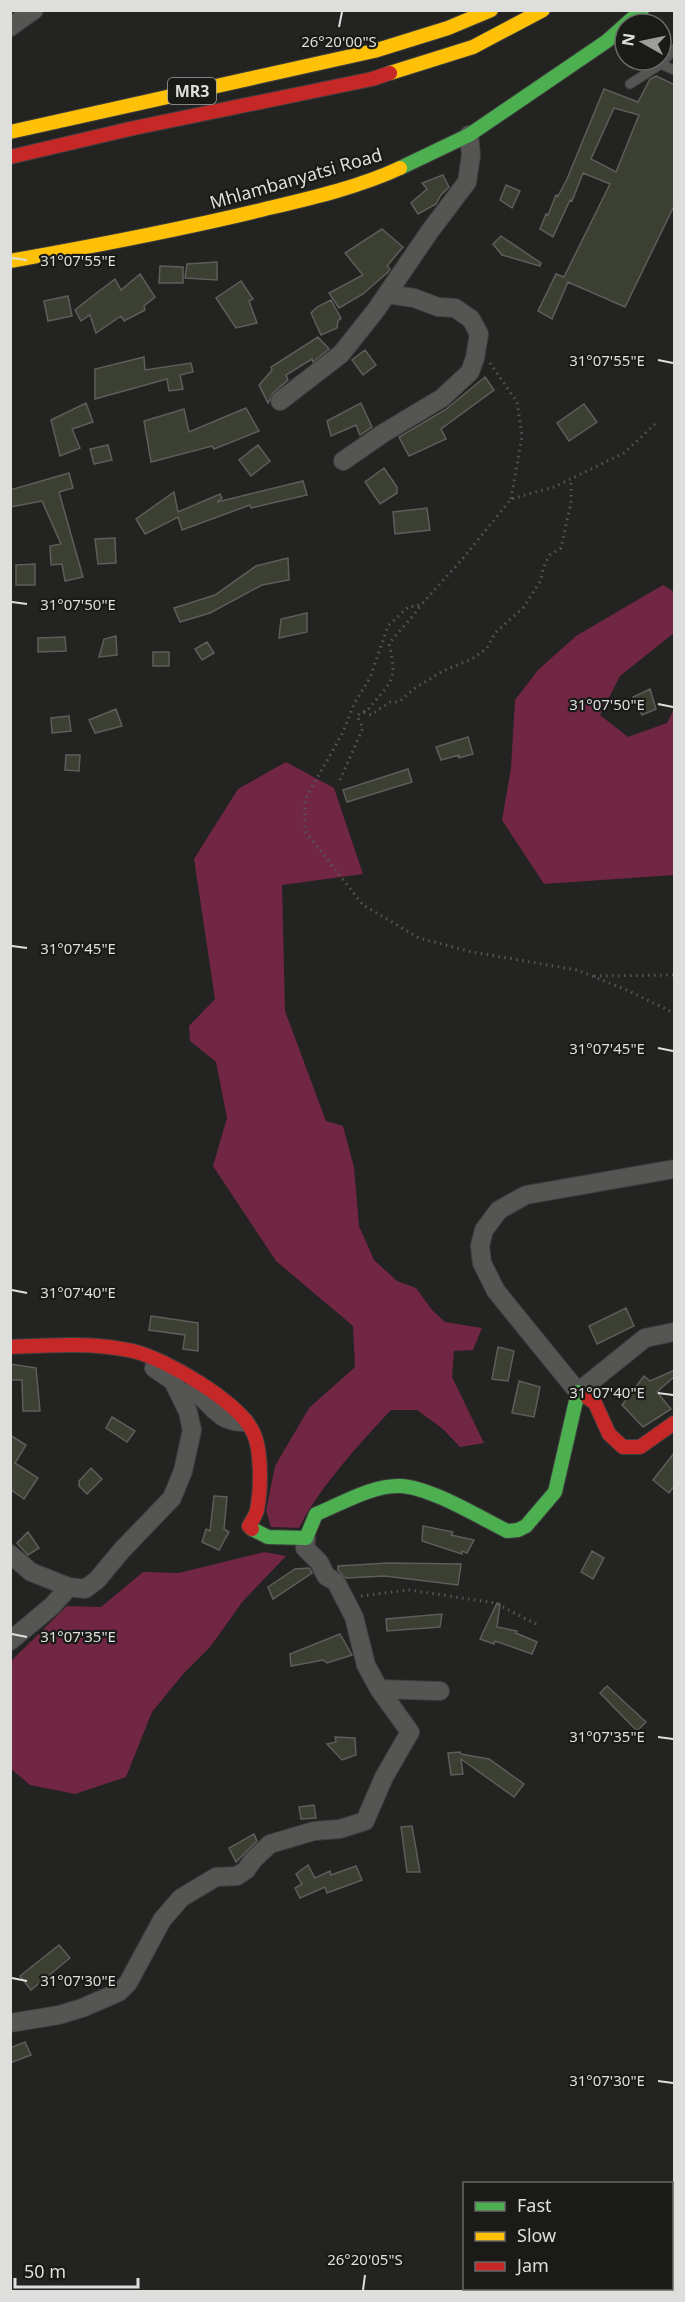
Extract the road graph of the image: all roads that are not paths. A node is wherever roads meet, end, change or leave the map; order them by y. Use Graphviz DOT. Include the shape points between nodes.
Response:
graph roads {
  1 [pos="34,10"];
  2 [pos="491,10"];
  3 [pos="543,10"];
  4 [pos="10,27"];
  5 [pos="613,36"];
  6 [pos="649,72"];
  7 [pos="630,84"];
  8 [pos="10,132"];
  9 [pos="469,135"];
  10 [pos="10,157"];
  11 [pos="10,261"];
  12 [pos="387,294"];
  13 [pos="280,401"];
  14 [pos="343,461"];
  15 [pos="675,1169"];
  16 [pos="675,1332"];
  17 [pos="10,1347"];
  18 [pos="127,1351"];
  19 [pos="173,1381"];
  20 [pos="578,1392"];
  21 [pos="244,1422"];
  22 [pos="675,1423"];
  23 [pos="306,1538"];
  24 [pos="10,1554"];
  25 [pos="69,1587"];
  26 [pos="10,1641"];
  27 [pos="379,1689"];
  28 [pos="440,1691"];
  29 [pos="10,2023"];
  1 -- 4 [label="street"];
  2 -- 8 [label="main road, MR3" via="417,40 374,51"];
  3 -- 10 [label="main road, MR3" via="473,47 372,79"];
  5 -- 9 [label="main road, Mhlambanyatsi Road"];
  6 -- 7 [label="lane"];
  9 -- 11 [label="main road, Mhlambanyatsi Road" via="383,176 300,201 174,231"];
  9 -- 12 [label="street" via="467,182"];
  12 -- 13 [label="street" via="341,354"];
  12 -- 14 [label="street" via="455,308 471,319 479,334 475,358 470,372 442,398"];
  15 -- 20 [label="street" via="526,1195 499,1210 484,1230 480,1246 482,1263 496,1291"];
  16 -- 20 [label="street" via="645,1338"];
  17 -- 18 [label="main road" via="84,1345"];
  18 -- 19 [label="street"];
  18 -- 21 [label="main road" via="154,1357 204,1387"];
  19 -- 21 [label="street" via="198,1394 216,1413 233,1422"];
  19 -- 25 [label="street" via="192,1430 183,1471 171,1498 97,1580 85,1589"];
  20 -- 22 [label="main road" via="594,1403 609,1434 623,1447 640,1447"];
  20 -- 23 [label="main road" via="555,1492 526,1526 507,1531 420,1490 399,1486 316,1514"];
  21 -- 23 [label="main road" via="253,1431 258,1452 256,1512 249,1526 267,1539"];
  23 -- 27 [label="street" via="305,1548 326,1576 336,1582 359,1632 366,1665"];
  24 -- 25 [label="street" via="31,1572"];
  25 -- 26 [label="street"];
  27 -- 28 [label="street"];
  27 -- 29 [label="street" via="410,1732 365,1821 270,1844 237,1876 216,1877 181,1898 162,1920 128,1983 119,1992 59,2015"];
}
